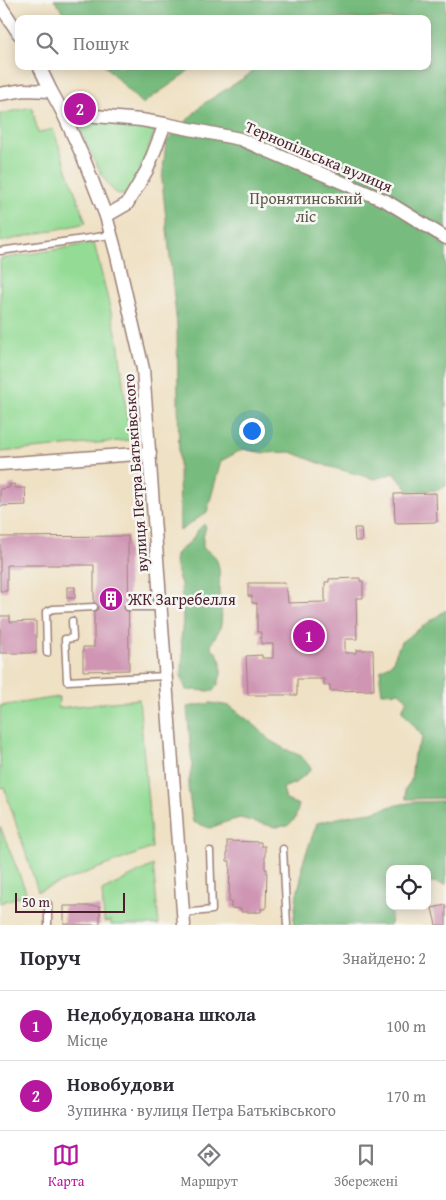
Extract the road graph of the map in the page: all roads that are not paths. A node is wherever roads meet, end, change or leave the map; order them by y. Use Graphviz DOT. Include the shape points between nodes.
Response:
graph roads {
  1 [pos="0,5"];
  2 [pos="15,28"];
  3 [pos="41,70"];
  4 [pos="51,91"];
  5 [pos="0,94"];
  6 [pos="62,111"];
  7 [pos="165,124"];
  8 [pos="106,216"];
  9 [pos="111,235"];
  10 [pos="446,238"];
  11 [pos="0,251"];
  12 [pos="150,452"];
  13 [pos="0,464"];
  14 [pos="94,607"];
  15 [pos="128,607"];
  16 [pos="161,607"];
  17 [pos="72,621"];
  18 [pos="47,653"];
  19 [pos="166,676"];
  20 [pos="283,849"];
  21 [pos="210,851"];
  22 [pos="48,904"];
  23 [pos="183,919"];
  24 [pos="48,925"];
  25 [pos="287,925"];
  1 -- 2 [label="street"];
  3 -- 4 [label="street, вулиця Петра Батьківського"];
  4 -- 5 [label="street" via="24,90"];
  4 -- 6 [label="street, вулиця Петра Батьківського"];
  6 -- 7 [label="street, Тернопільська вулиця"];
  6 -- 8 [label="street, вулиця Петра Батьківського"];
  7 -- 8 [label="street" via="147,170 127,204"];
  7 -- 10 [label="street, Тернопільська вулиця" via="240,139 386,201"];
  8 -- 9 [label="street, вулиця Петра Батьківського"];
  9 -- 11 [label="lane"];
  9 -- 12 [label="street, вулиця Петра Батьківського" via="144,369"];
  12 -- 13 [label="street"];
  12 -- 16 [label="street, вулиця Петра Батьківського"];
  14 -- 18 [label="lane" via="46,612"];
  15 -- 16 [label="lane"];
  16 -- 19 [label="street, вулиця Петра Батьківського"];
  17 -- 19 [label="lane" via="72,638 65,639 67,682"];
  19 -- 23 [label="street, вулиця Петра Батьківського"];
  20 -- 25 [label="lane"];
  21 -- 23 [label="lane" via="212,910"];
  22 -- 24 [label="lane"];
}
